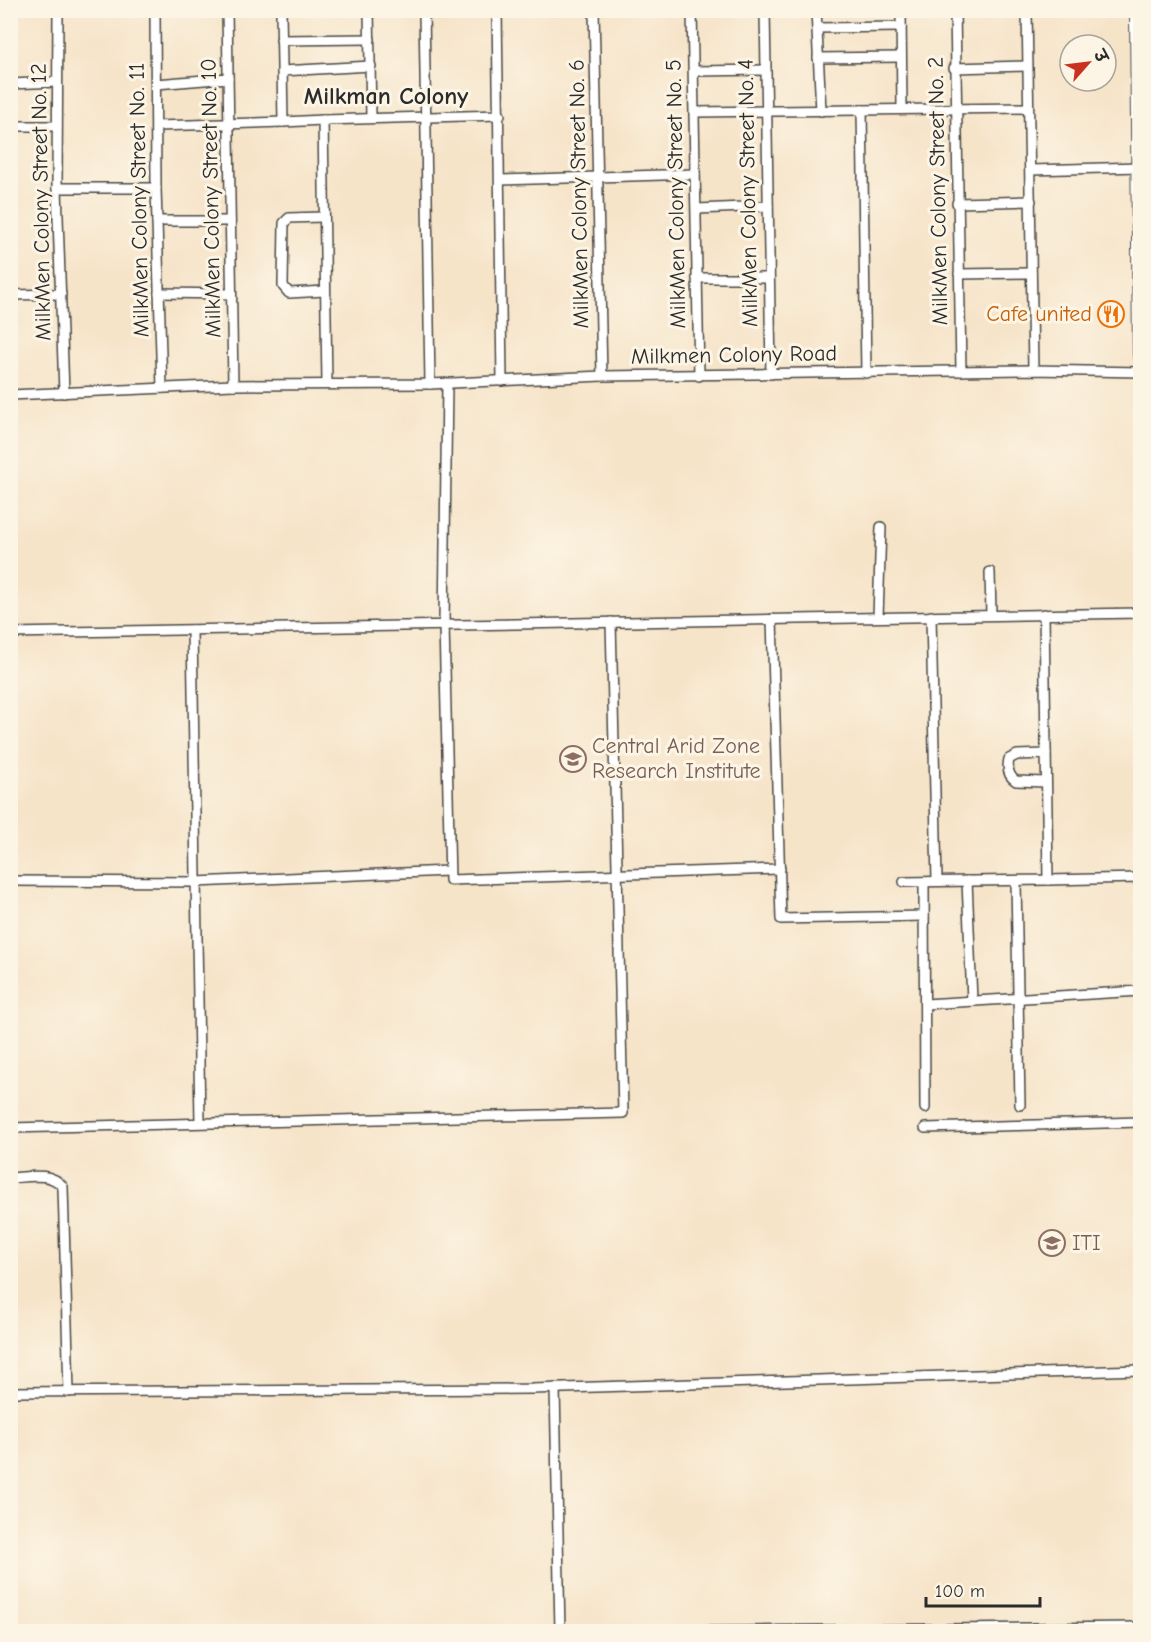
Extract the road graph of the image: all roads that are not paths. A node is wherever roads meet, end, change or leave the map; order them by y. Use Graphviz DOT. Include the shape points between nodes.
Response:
graph roads {
  1 [pos="58,10"];
  2 [pos="155,10"];
  3 [pos="227,10"];
  4 [pos="281,10"];
  5 [pos="369,10"];
  6 [pos="424,10"];
  7 [pos="497,10"];
  8 [pos="594,10"];
  9 [pos="692,10"];
  10 [pos="765,10"];
  11 [pos="816,10"];
  12 [pos="901,10"];
  13 [pos="954,10"];
  14 [pos="1026,10"];
  15 [pos="1137,10"];
  16 [pos="901,27"];
  17 [pos="817,28"];
  18 [pos="370,39"];
  19 [pos="281,40"];
  20 [pos="900,57"];
  21 [pos="818,58"];
  22 [pos="370,66"];
  23 [pos="1027,66"];
  24 [pos="954,68"];
  25 [pos="766,70"];
  26 [pos="282,71"];
  27 [pos="695,71"];
  28 [pos="228,78"];
  29 [pos="57,82"];
  30 [pos="10,84"];
  31 [pos="156,84"];
  32 [pos="1027,108"];
  33 [pos="902,109"];
  34 [pos="956,109"];
  35 [pos="862,110"];
  36 [pos="821,111"];
  37 [pos="696,112"];
  38 [pos="768,112"];
  39 [pos="500,115"];
  40 [pos="426,116"];
  41 [pos="371,117"];
  42 [pos="323,120"];
  43 [pos="283,122"];
  44 [pos="230,125"];
  45 [pos="10,126"];
  46 [pos="57,126"];
  47 [pos="157,126"];
  48 [pos="1139,167"];
  49 [pos="1031,170"];
  50 [pos="695,174"];
  51 [pos="597,177"];
  52 [pos="501,180"];
  53 [pos="57,188"];
  54 [pos="156,188"];
  55 [pos="1031,201"];
  56 [pos="957,203"];
  57 [pos="768,206"];
  58 [pos="697,209"];
  59 [pos="322,217"];
  60 [pos="157,221"];
  61 [pos="231,221"];
  62 [pos="1031,273"];
  63 [pos="959,274"];
  64 [pos="697,278"];
  65 [pos="768,278"];
  66 [pos="325,291"];
  67 [pos="61,294"];
  68 [pos="159,294"];
  69 [pos="231,294"];
  70 [pos="10,295"];
  71 [pos="1140,355"];
  72 [pos="1033,370"];
  73 [pos="961,371"];
  74 [pos="1140,372"];
  75 [pos="866,373"];
  76 [pos="771,374"];
  77 [pos="602,376"];
  78 [pos="699,376"];
  79 [pos="502,381"];
  80 [pos="447,383"];
  81 [pos="327,384"];
  82 [pos="430,384"];
  83 [pos="234,385"];
  84 [pos="162,388"];
  85 [pos="64,393"];
  86 [pos="10,395"];
  87 [pos="881,527"];
  88 [pos="990,572"];
  89 [pos="1140,613"];
  90 [pos="1044,614"];
  91 [pos="991,615"];
  92 [pos="931,616"];
  93 [pos="878,617"];
  94 [pos="772,620"];
  95 [pos="611,622"];
  96 [pos="444,626"];
  97 [pos="192,630"];
  98 [pos="10,633"];
  99 [pos="1046,754"];
  100 [pos="1047,782"];
  101 [pos="780,869"];
  102 [pos="448,871"];
  103 [pos="615,875"];
  104 [pos="1140,878"];
  105 [pos="1016,880"];
  106 [pos="1048,880"];
  107 [pos="10,881"];
  108 [pos="937,881"];
  109 [pos="967,881"];
  110 [pos="196,882"];
  111 [pos="904,882"];
  112 [pos="924,882"];
  113 [pos="924,916"];
  114 [pos="1140,991"];
  115 [pos="1018,998"];
  116 [pos="972,1001"];
  117 [pos="925,1004"];
  118 [pos="1020,1105"];
  119 [pos="925,1108"];
  120 [pos="200,1122"];
  121 [pos="1140,1122"];
  122 [pos="10,1128"];
  123 [pos="925,1128"];
  124 [pos="10,1178"];
  125 [pos="1140,1370"];
  126 [pos="555,1388"];
  127 [pos="10,1392"];
  128 [pos="69,1392"];
  129 [pos="1140,1627"];
  130 [pos="560,1632"];
  131 [pos="637,1632"];
  1 -- 29 [label="street, MilkMen Colony Street No. 12"];
  2 -- 31 [label="street, MilkMen Colony Street No. 11"];
  3 -- 28 [label="street, MilkMen Colony Street No. 10"];
  4 -- 19 [label="street"];
  5 -- 18 [label="street"];
  6 -- 40 [label="street"];
  7 -- 39 [label="street"];
  8 -- 51 [label="street, MilkMen Colony Street No. 6"];
  9 -- 27 [label="street, MilkMen Colony Street No. 5"];
  10 -- 25 [label="street, MilkMen Colony Street No. 4"];
  11 -- 17 [label="street"];
  12 -- 16 [label="street"];
  13 -- 24 [label="street, MilkMen Colony Street No. 2"];
  14 -- 23 [label="street"];
  15 -- 48 [label="street"];
  16 -- 17 [label="street"];
  16 -- 20 [label="street"];
  17 -- 21 [label="street"];
  18 -- 19 [label="street"];
  18 -- 22 [label="street"];
  19 -- 26 [label="street"];
  20 -- 21 [label="street"];
  20 -- 33 [label="street"];
  21 -- 36 [label="street"];
  22 -- 26 [label="street"];
  22 -- 41 [label="street"];
  23 -- 24 [label="street"];
  23 -- 32 [label="street"];
  24 -- 34 [label="street, MilkMen Colony Street No. 2"];
  25 -- 27 [label="street"];
  25 -- 38 [label="street, MilkMen Colony Street No. 4"];
  26 -- 43 [label="street"];
  27 -- 37 [label="street, MilkMen Colony Street No. 5"];
  28 -- 31 [label="street"];
  28 -- 44 [label="street, MilkMen Colony Street No. 10"];
  29 -- 30 [label="street"];
  29 -- 46 [label="street, MilkMen Colony Street No. 12"];
  31 -- 47 [label="street, MilkMen Colony Street No. 11"];
  32 -- 34 [label="street"];
  32 -- 49 [label="street"];
  33 -- 34 [label="street"];
  33 -- 35 [label="street"];
  34 -- 56 [label="street, MilkMen Colony Street No. 2"];
  35 -- 36 [label="street"];
  35 -- 75 [label="street"];
  36 -- 38 [label="street"];
  37 -- 38 [label="street"];
  37 -- 50 [label="street, MilkMen Colony Street No. 5"];
  38 -- 57 [label="street, MilkMen Colony Street No. 4"];
  39 -- 40 [label="street"];
  39 -- 52 [label="street"];
  40 -- 41 [label="street"];
  40 -- 82 [label="street"];
  41 -- 42 [label="street"];
  42 -- 43 [label="street"];
  42 -- 59 [label="street"];
  43 -- 44 [label="street"];
  44 -- 47 [label="street"];
  44 -- 61 [label="street, MilkMen Colony Street No. 10"];
  45 -- 46 [label="street"];
  46 -- 53 [label="street, MilkMen Colony Street No. 12"];
  47 -- 54 [label="street, MilkMen Colony Street No. 11"];
  48 -- 49 [label="street"];
  48 -- 71 [label="street"];
  49 -- 55 [label="street"];
  50 -- 51 [label="street"];
  50 -- 58 [label="street, MilkMen Colony Street No. 5"];
  51 -- 52 [label="street"];
  51 -- 77 [label="street, MilkMen Colony Street No. 6"];
  52 -- 79 [label="street"];
  53 -- 54 [label="street"];
  53 -- 67 [label="street, MilkMen Colony Street No. 12"];
  54 -- 60 [label="street, MilkMen Colony Street No. 11"];
  55 -- 56 [label="street"];
  55 -- 62 [label="street"];
  56 -- 63 [label="street, MilkMen Colony Street No. 2"];
  57 -- 58 [label="street"];
  57 -- 65 [label="street, MilkMen Colony Street No. 4"];
  58 -- 64 [label="street, MilkMen Colony Street No. 5"];
  59 -- 66 [label="street"];
  59 -- 66 [label="street" via="289,218 284,223 283,286 289,293"];
  60 -- 61 [label="street"];
  60 -- 68 [label="street, MilkMen Colony Street No. 11"];
  61 -- 69 [label="street, MilkMen Colony Street No. 10"];
  62 -- 63 [label="street"];
  62 -- 72 [label="street"];
  63 -- 73 [label="street, MilkMen Colony Street No. 2"];
  64 -- 65 [label="street"];
  64 -- 78 [label="street, MilkMen Colony Street No. 5"];
  65 -- 76 [label="street, MilkMen Colony Street No. 4"];
  66 -- 81 [label="street"];
  67 -- 70 [label="street"];
  67 -- 85 [label="street, MilkMen Colony Street No. 12"];
  68 -- 69 [label="street"];
  68 -- 84 [label="street, MilkMen Colony Street No. 11"];
  69 -- 83 [label="street, MilkMen Colony Street No. 10"];
  72 -- 73 [label="street, Milkmen Colony Road"];
  72 -- 74 [label="street, Milkmen Colony Road"];
  73 -- 75 [label="street, Milkmen Colony Road"];
  75 -- 76 [label="street, Milkmen Colony Road"];
  76 -- 78 [label="street, Milkmen Colony Road"];
  77 -- 78 [label="street, Milkmen Colony Road"];
  77 -- 79 [label="street, Milkmen Colony Road"];
  79 -- 80 [label="street, Milkmen Colony Road"];
  80 -- 82 [label="street, Milkmen Colony Road"];
  80 -- 96 [label="street"];
  81 -- 82 [label="street, Milkmen Colony Road"];
  81 -- 83 [label="street, Milkmen Colony Road"];
  83 -- 84 [label="street"];
  84 -- 85 [label="street"];
  85 -- 86 [label="street"];
  87 -- 93 [label="street"];
  88 -- 91 [label="street"];
  89 -- 90 [label="street"];
  90 -- 91 [label="street"];
  90 -- 99 [label="street"];
  91 -- 92 [label="street"];
  92 -- 93 [label="street"];
  92 -- 108 [label="street"];
  93 -- 94 [label="street"];
  94 -- 95 [label="street"];
  94 -- 101 [label="street"];
  95 -- 96 [label="street"];
  95 -- 103 [label="street"];
  96 -- 97 [label="street"];
  96 -- 102 [label="street"];
  97 -- 98 [label="street"];
  97 -- 110 [label="street"];
  99 -- 100 [label="street"];
  99 -- 100 [label="street" via="1017,755 1008,764 1009,774 1016,782"];
  100 -- 106 [label="street"];
  101 -- 103 [label="street"];
  101 -- 113 [label="street" via="782,919"];
  102 -- 103 [label="street" via="450,880"];
  102 -- 110 [label="street"];
  103 -- 120 [label="street" via="623,1113"];
  104 -- 106 [label="street"];
  105 -- 106 [label="street"];
  105 -- 109 [label="street"];
  105 -- 115 [label="street"];
  107 -- 110 [label="street"];
  108 -- 109 [label="street"];
  108 -- 112 [label="street"];
  109 -- 116 [label="street"];
  110 -- 120 [label="street"];
  111 -- 112 [label="street"];
  112 -- 113 [label="street"];
  113 -- 117 [label="street"];
  114 -- 115 [label="street"];
  115 -- 116 [label="street"];
  115 -- 118 [label="street"];
  116 -- 117 [label="street"];
  117 -- 119 [label="street"];
  120 -- 122 [label="street"];
  121 -- 123 [label="street"];
  124 -- 128 [label="street" via="47,1177 57,1179 63,1187"];
  125 -- 126 [label="street"];
  126 -- 128 [label="street"];
  126 -- 130 [label="street"];
  127 -- 128 [label="street"];
  129 -- 131 [label="street"];
}
